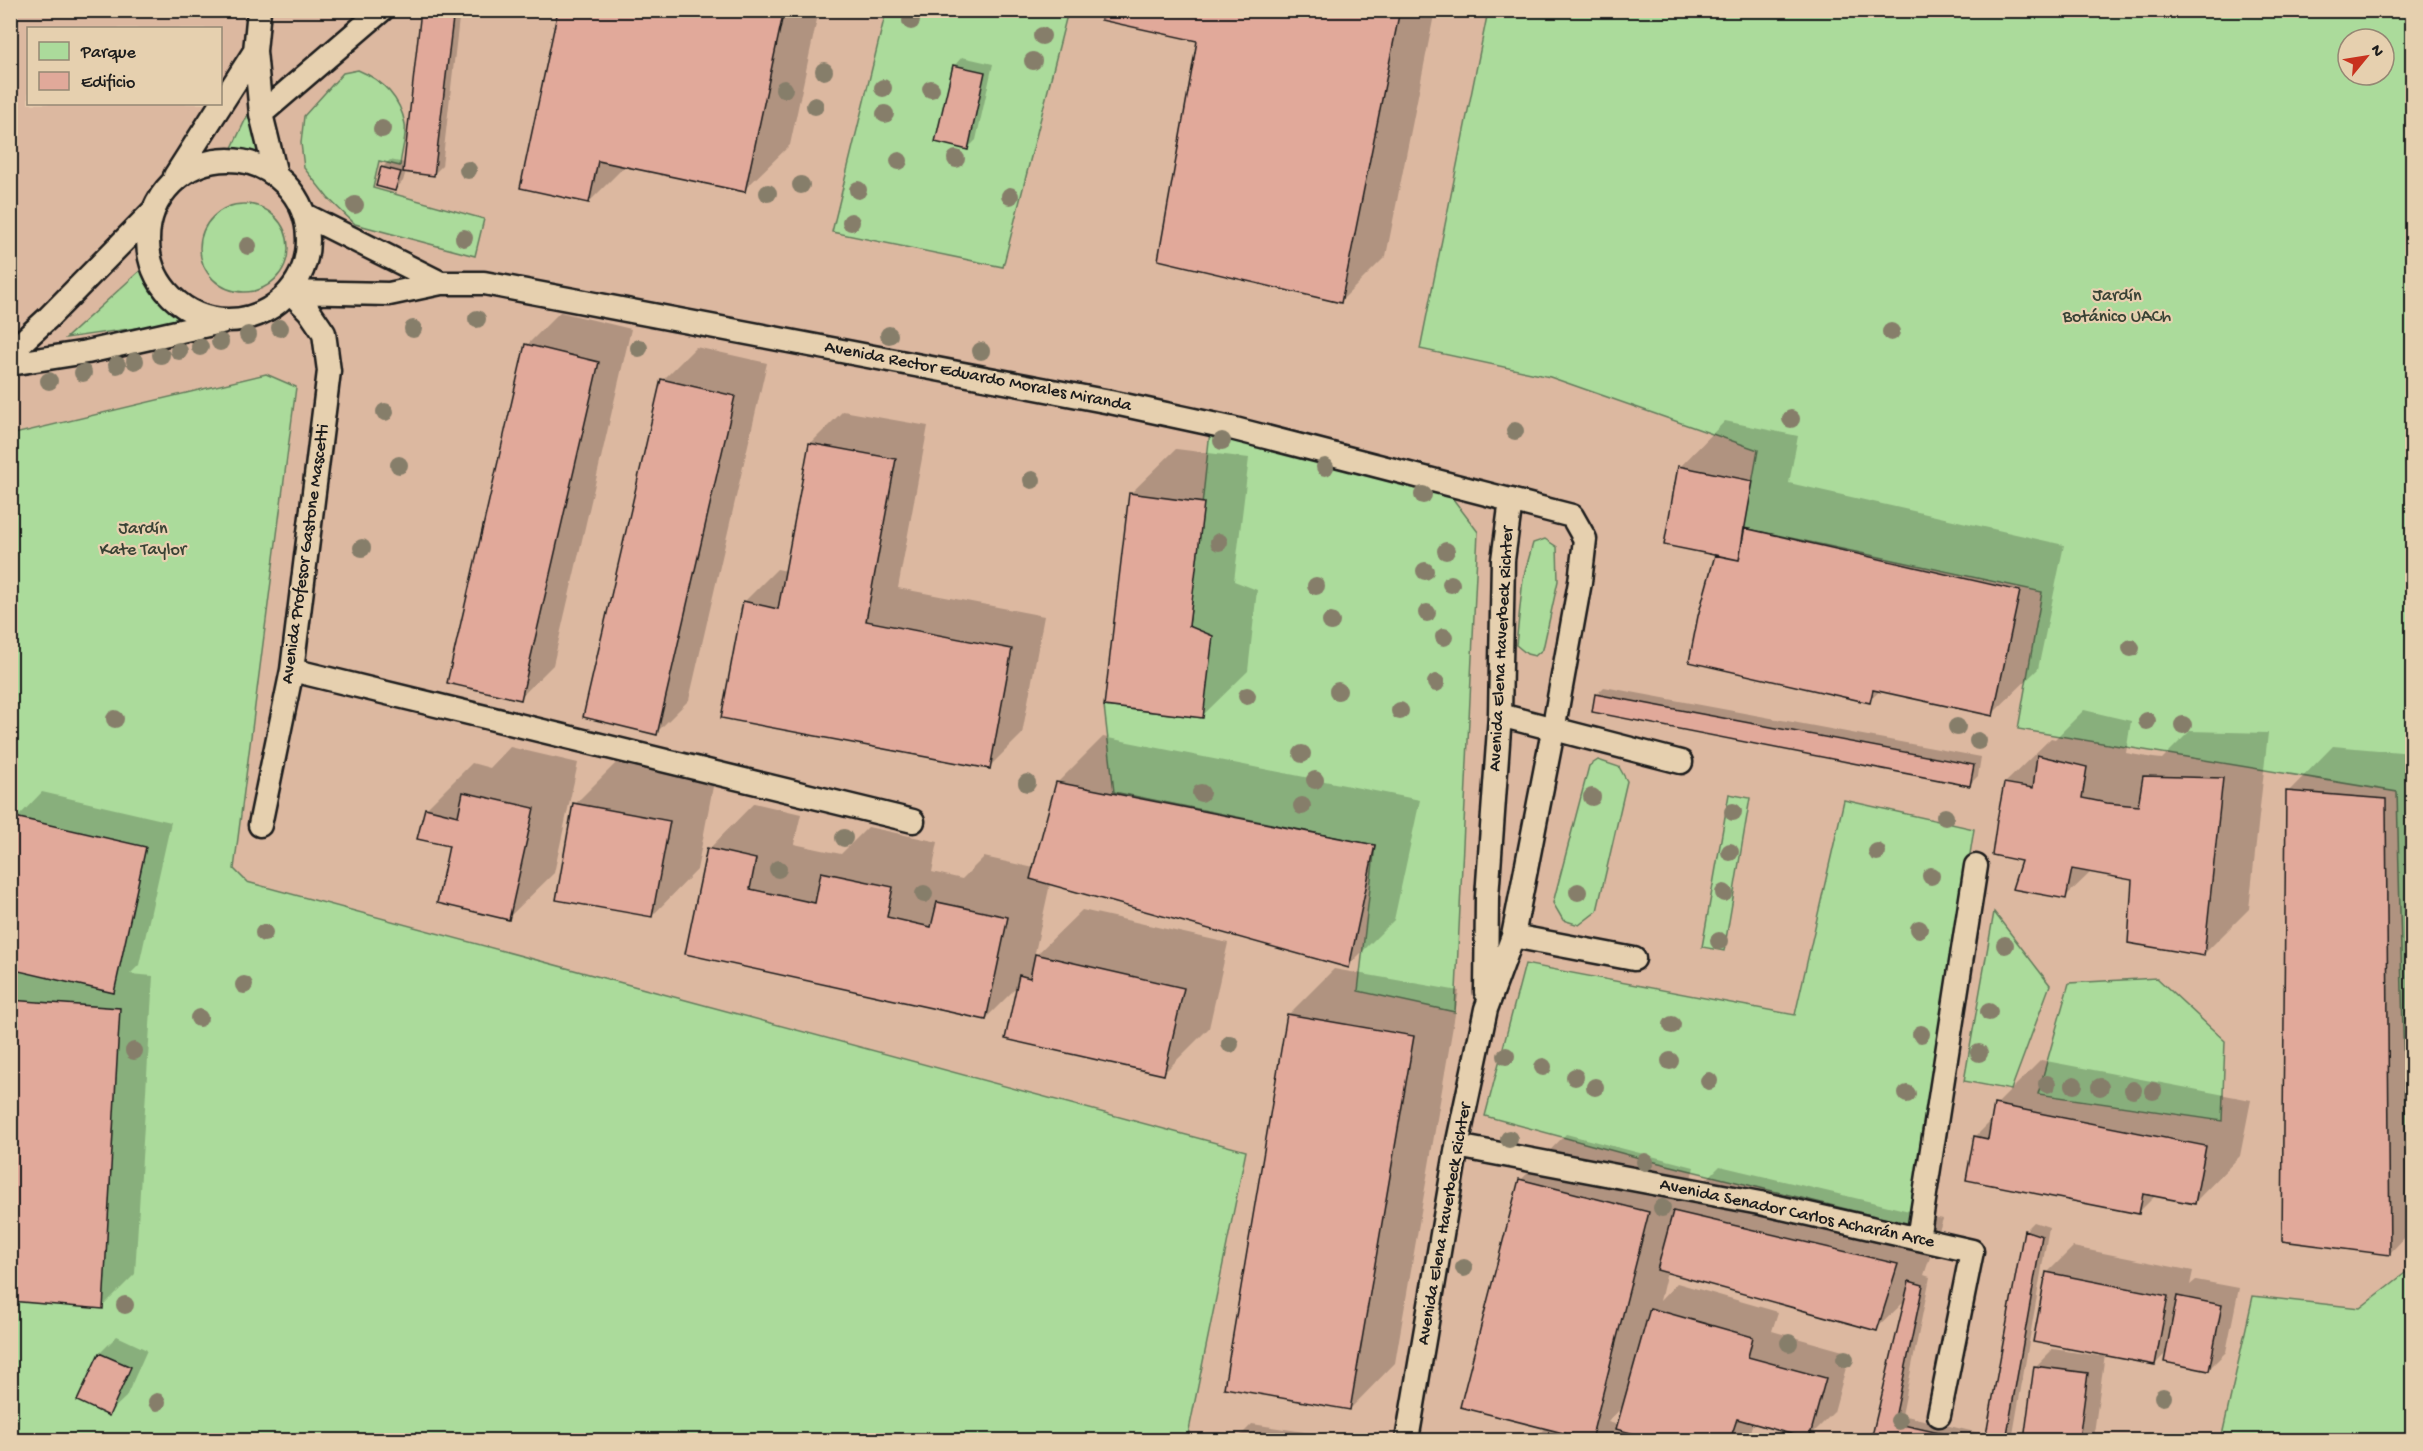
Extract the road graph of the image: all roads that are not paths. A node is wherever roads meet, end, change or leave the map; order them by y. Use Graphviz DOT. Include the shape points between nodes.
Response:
graph roads {
  1 [pos="259,10"];
  2 [pos="382,10"];
  3 [pos="255,51"];
  4 [pos="222,102"];
  5 [pos="220,105"];
  6 [pos="261,114"];
  7 [pos="276,175"];
  8 [pos="171,182"];
  9 [pos="152,212"];
  10 [pos="305,215"];
  11 [pos="441,283"];
  12 [pos="290,292"];
  13 [pos="226,321"];
  14 [pos="10,353"];
  15 [pos="10,364"];
  16 [pos="1511,500"];
  17 [pos="292,670"];
  18 [pos="1500,715"];
  19 [pos="1553,731"];
  20 [pos="1681,762"];
  21 [pos="913,821"];
  22 [pos="260,825"];
  23 [pos="1976,866"];
  24 [pos="1514,936"];
  25 [pos="1634,959"];
  26 [pos="1486,1009"];
  27 [pos="1457,1146"];
  28 [pos="1918,1239"];
  29 [pos="1939,1415"];
  30 [pos="1407,1440"];
  1 -- 3 [label="lane"];
  2 -- 6 [label="lane"];
  3 -- 4 [label="lane"];
  3 -- 6 [label="lane"];
  5 -- 8 [label="lane"];
  6 -- 7 [label="lane"];
  7 -- 8 [label="lane" via="256,164 211,161"];
  7 -- 10 [label="lane" via="293,193"];
  8 -- 9 [label="lane"];
  9 -- 13 [label="lane" via="147,242 154,272 171,297 196,315"];
  9 -- 14 [label="lane"];
  10 -- 11 [label="lane, Avenida Rector Eduardo Morales Miranda"];
  10 -- 12 [label="lane" via="309,242 303,269"];
  11 -- 12 [label="lane, Avenida Rector Eduardo Morales Miranda" via="389,294"];
  11 -- 16 [label="lane, Avenida Rector Eduardo Morales Miranda" via="484,283 1110,402 1232,428"];
  12 -- 13 [label="lane" via="257,315"];
  12 -- 17 [label="lane, Avenida Profesor Gastone Mascetti" via="324,333 329,371"];
  13 -- 15 [label="lane" via="87,352"];
  16 -- 18 [label="lane, Avenida Elena Haverbeck Richter" via="1503,560"];
  16 -- 19 [label="lane, Avenida Elena Haverbeck Richter" via="1572,516 1585,538"];
  17 -- 21 [label="lane"];
  17 -- 22 [label="lane, Avenida Profesor Gastone Mascetti"];
  18 -- 19 [label="lane"];
  18 -- 26 [label="lane, Avenida Elena Haverbeck Richter" via="1487,897"];
  19 -- 20 [label="lane"];
  19 -- 24 [label="lane, Avenida Elena Haverbeck Richter"];
  23 -- 28 [label="lane"];
  24 -- 25 [label="lane"];
  24 -- 26 [label="lane, Avenida Elena Haverbeck Richter"];
  26 -- 27 [label="lane, Avenida Elena Haverbeck Richter"];
  27 -- 28 [label="lane, Avenida Senador Carlos Acharán Arce" via="1760,1203"];
  27 -- 30 [label="lane, Avenida Elena Haverbeck Richter"];
  28 -- 29 [label="lane, Avenida Senador Carlos Acharán Arce" via="1971,1251"];
}
